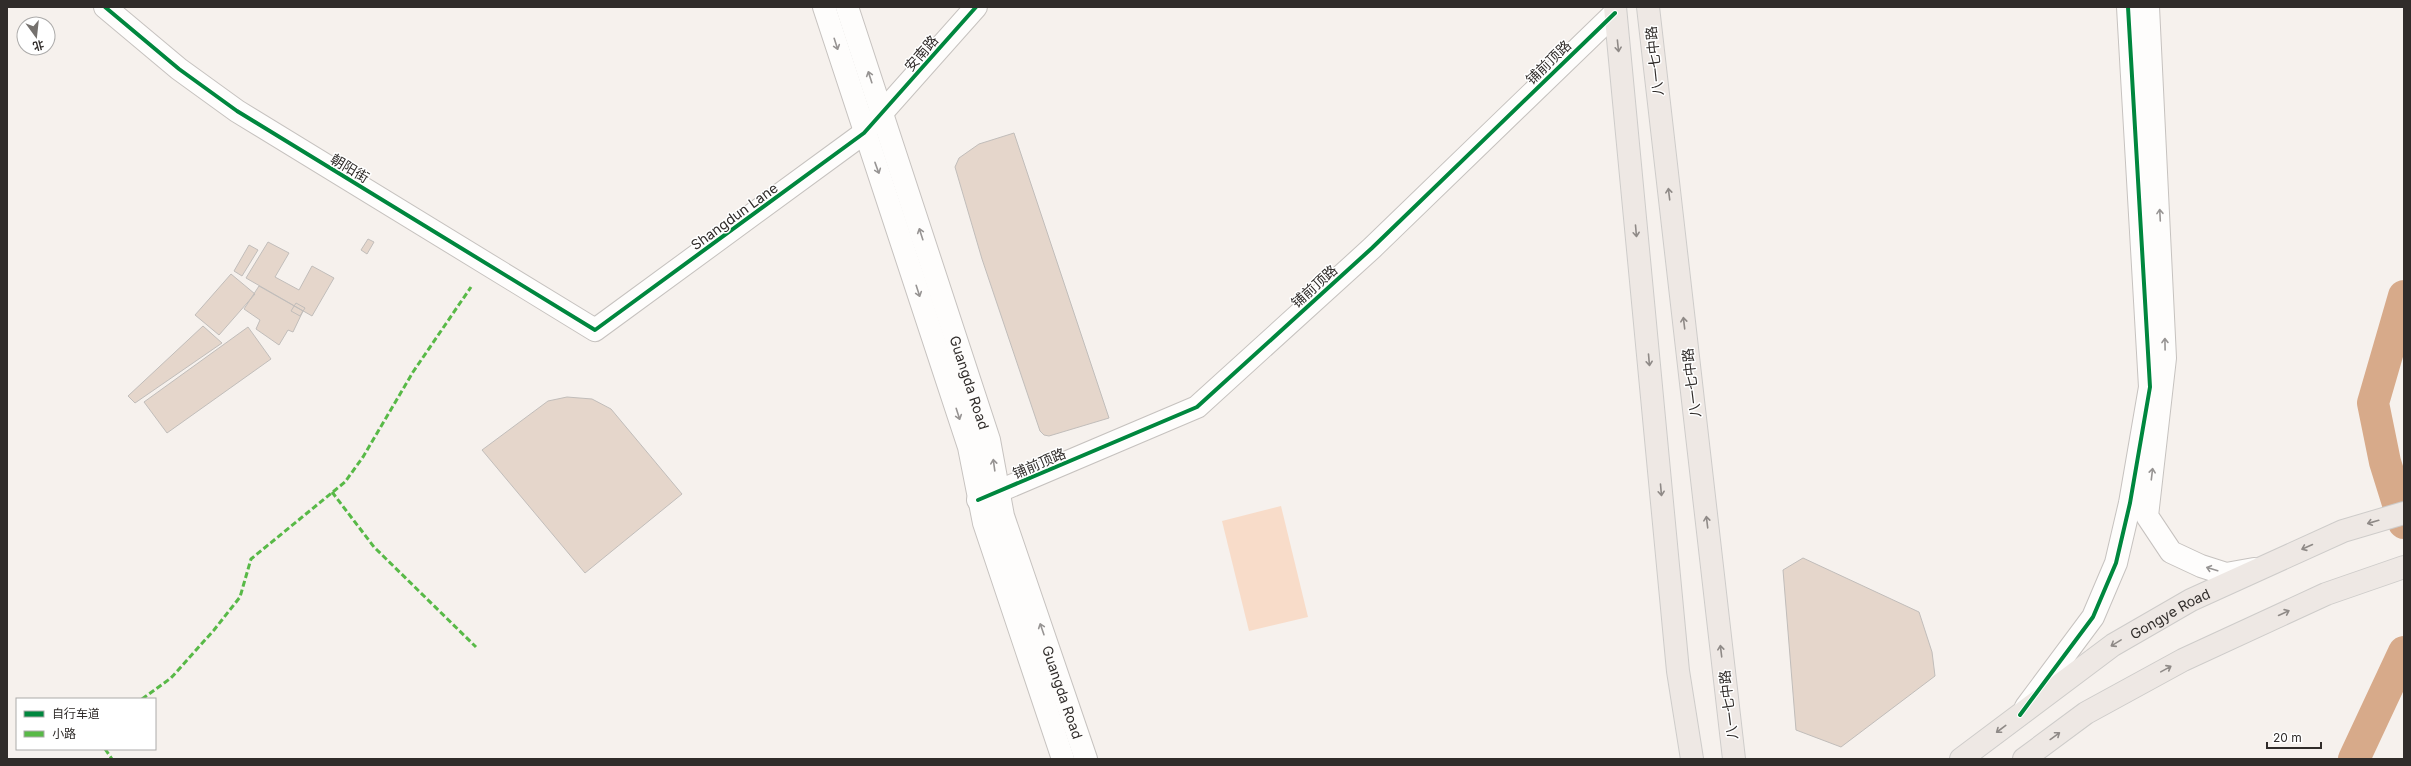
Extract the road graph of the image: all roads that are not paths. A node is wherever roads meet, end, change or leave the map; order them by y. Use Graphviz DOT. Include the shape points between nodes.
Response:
graph roads {
  1 [pos="105,7"];
  2 [pos="824,7"];
  3 [pos="847,7"];
  4 [pos="976,7"];
  5 [pos="1648,7"];
  6 [pos="2128,7"];
  7 [pos="2148,7"];
  8 [pos="1615,10"];
  9 [pos="882,114"];
  10 [pos="864,133"];
  11 [pos="595,330"];
  12 [pos="988,497"];
  13 [pos="2404,513"];
  14 [pos="2263,567"];
  15 [pos="2396,569"];
  16 [pos="2020,715"];
  17 [pos="1063,759"];
  18 [pos="1086,759"];
  19 [pos="1692,759"];
  20 [pos="1734,759"];
  21 [pos="1961,759"];
  22 [pos="2024,759"];
  1 -- 11 [label="street, 朝阳街" via="179,69 237,110"];
  2 -- 10 [label="street, Guangda Road, one-way"];
  9 -- 3 [label="street, Guangda Road, one-way"];
  4 -- 9 [label="street, 安南路"];
  20 -- 5 [label="main road, 八一七中路, one-way"];
  6 -- 16 [label="street" via="2150,387 2130,503 2116,563 2093,617"];
  14 -- 7 [label="street, one-way" via="2226,574 2201,566 2171,552 2147,516 2165,358"];
  8 -- 12 [label="street, 铺前顶路" via="1372,248 1197,407"];
  8 -- 19 [label="main road, one-way" via="1678,671"];
  9 -- 10 [label="street, Shangdun Lane"];
  12 -- 9 [label="street, Guangda Road, one-way" via="988,440"];
  10 -- 11 [label="street, Shangdun Lane"];
  10 -- 12 [label="street, Guangda Road, one-way"];
  12 -- 17 [label="street, Guangda Road"];
  18 -- 12 [label="street, Guangda Road, one-way"];
  13 -- 14 [label="main road, Gongye Road, one-way" via="2343,531"];
  14 -- 16 [label="main road, Gongye Road, one-way" via="2191,600 2113,645"];
  22 -- 15 [label="main road, one-way" via="2086,713 2183,660 2326,594"];
  16 -- 21 [label="main road, Gongye Road, one-way"];
}
